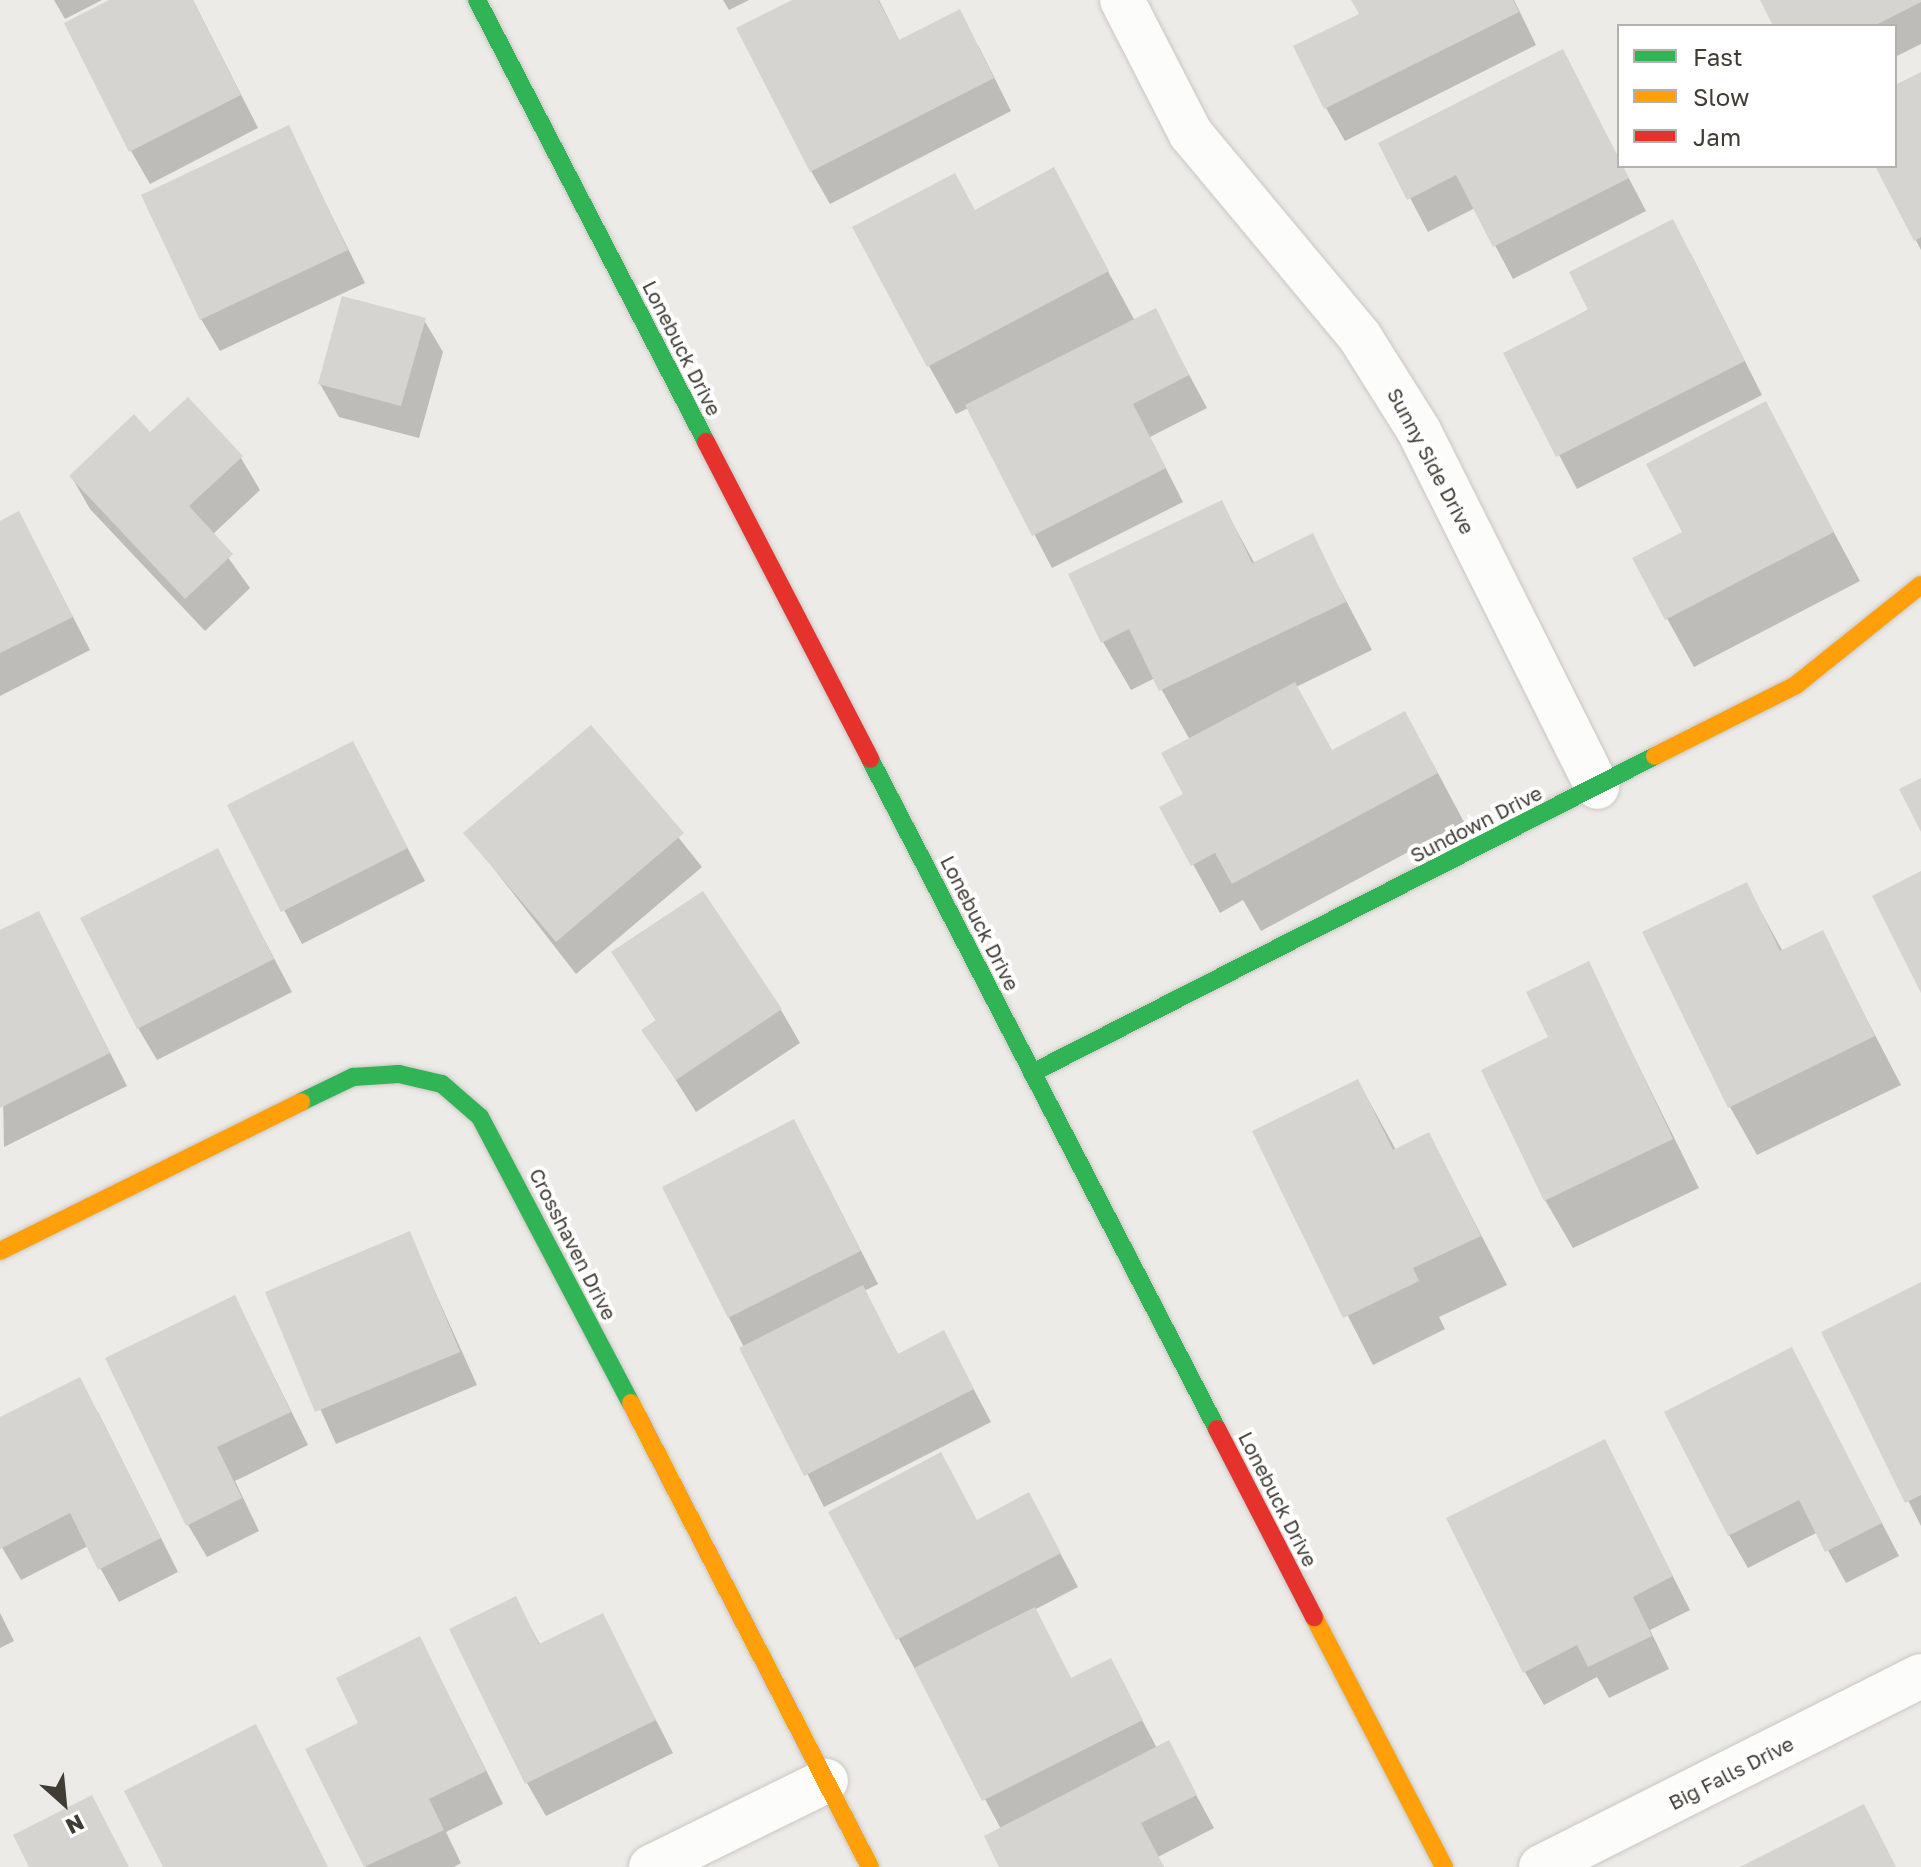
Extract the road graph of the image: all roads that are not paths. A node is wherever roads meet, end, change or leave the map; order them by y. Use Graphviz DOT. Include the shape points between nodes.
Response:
graph roads {
  1 [pos="477,0"];
  2 [pos="1122,0"];
  3 [pos="1921,585"];
  4 [pos="1597,787"];
  5 [pos="1032,1073"];
  6 [pos="0,1251"];
  7 [pos="1921,1676"];
  8 [pos="826,1781"];
  9 [pos="651,1867"];
  10 [pos="870,1867"];
  11 [pos="1444,1867"];
  12 [pos="1541,1867"];
  1 -- 5 [label="street, Lonebuck Drive"];
  2 -- 4 [label="street, Sunny Side Drive" via="1191,134 1360,337 1419,431"];
  3 -- 4 [label="street, Sundown Drive" via="1796,685"];
  4 -- 5 [label="street, Sundown Drive"];
  5 -- 11 [label="street, Lonebuck Drive"];
  6 -- 8 [label="street, Crosshaven Drive" via="353,1077 399,1074 442,1084 480,1117 517,1181"];
  7 -- 12 [label="street, Big Falls Drive"];
  8 -- 9 [label="street"];
  8 -- 10 [label="street, Crosshaven Drive"];
}
